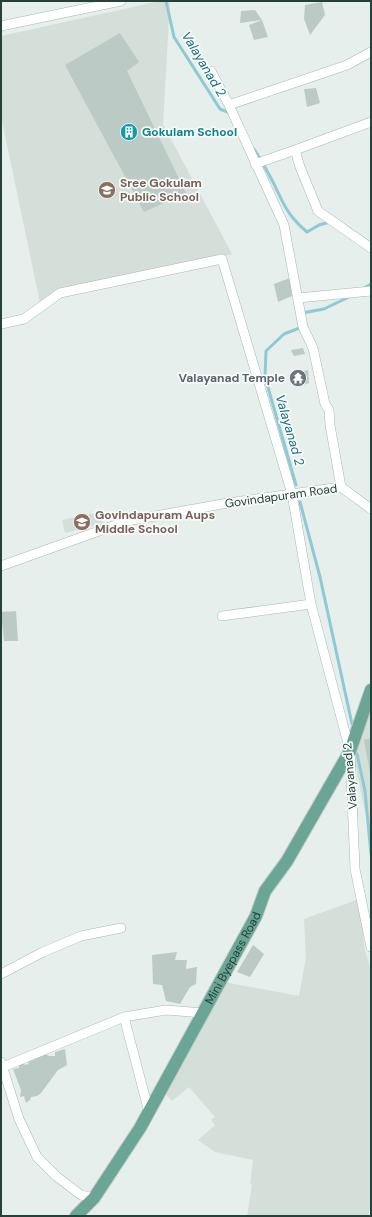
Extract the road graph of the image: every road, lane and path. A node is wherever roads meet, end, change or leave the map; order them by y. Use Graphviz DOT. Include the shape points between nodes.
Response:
graph roads {
  1 [pos="121,1"];
  2 [pos="1,26"];
  3 [pos="371,52"];
  4 [pos="211,72"];
  5 [pos="229,105"];
  6 [pos="371,122"];
  7 [pos="295,150"];
  8 [pos="255,164"];
  9 [pos="371,248"];
  10 [pos="371,291"];
  11 [pos="298,298"];
  12 [pos="1,324"];
  13 [pos="341,487"];
  14 [pos="292,494"];
  15 [pos="371,509"];
  16 [pos="1,566"];
  17 [pos="312,604"];
  18 [pos="222,616"];
  19 [pos="371,690"];
  20 [pos="350,751"];
  21 [pos="122,928"];
  22 [pos="371,947"];
  23 [pos="1,974"];
  24 [pos="203,1013"];
  25 [pos="124,1017"];
  26 [pos="2,1065"];
  27 [pos="149,1112"];
  28 [pos="94,1198"];
  29 [pos="76,1216"];
  1 -- 2 [label="street"];
  3 -- 5 [label="street" via="347,65"];
  4 -- 5 [label="street"];
  5 -- 8 [label="street"];
  6 -- 7 [label="street"];
  7 -- 8 [label="street"];
  7 -- 9 [label="street" via="318,211"];
  8 -- 11 [label="street" via="284,225"];
  10 -- 11 [label="street"];
  11 -- 13 [label="street" via="303,327 313,348 325,404 329,410"];
  12 -- 14 [label="street, Valayanad 2" via="24,319 60,293 222,259"];
  13 -- 14 [label="street, Govindapuram Road"];
  13 -- 15 [label="street, Govindapuram Road"];
  14 -- 16 [label="street, Govindapuram Road" via="127,521"];
  14 -- 17 [label="street, Valayanad 2"];
  17 -- 18 [label="street"];
  17 -- 20 [label="street, Valayanad 2"];
  19 -- 20 [label="main road, Mini Byepass Road"];
  20 -- 22 [label="street, Valayanad 2" via="355,869"];
  20 -- 24 [label="main road, Mini Byepass Road" via="286,861 265,891 256,916"];
  21 -- 23 [label="street" via="81,936"];
  24 -- 25 [label="street" via="166,1010"];
  24 -- 27 [label="main road, Mini Byepass Road"];
  25 -- 26 [label="street"];
  25 -- 27 [label="street"];
  26 -- 28 [label="street" via="19,1119 37,1158 81,1195"];
  27 -- 28 [label="main road, Mini Byepass Road"];
  28 -- 29 [label="main road, Mini Byepass Road"];
}
